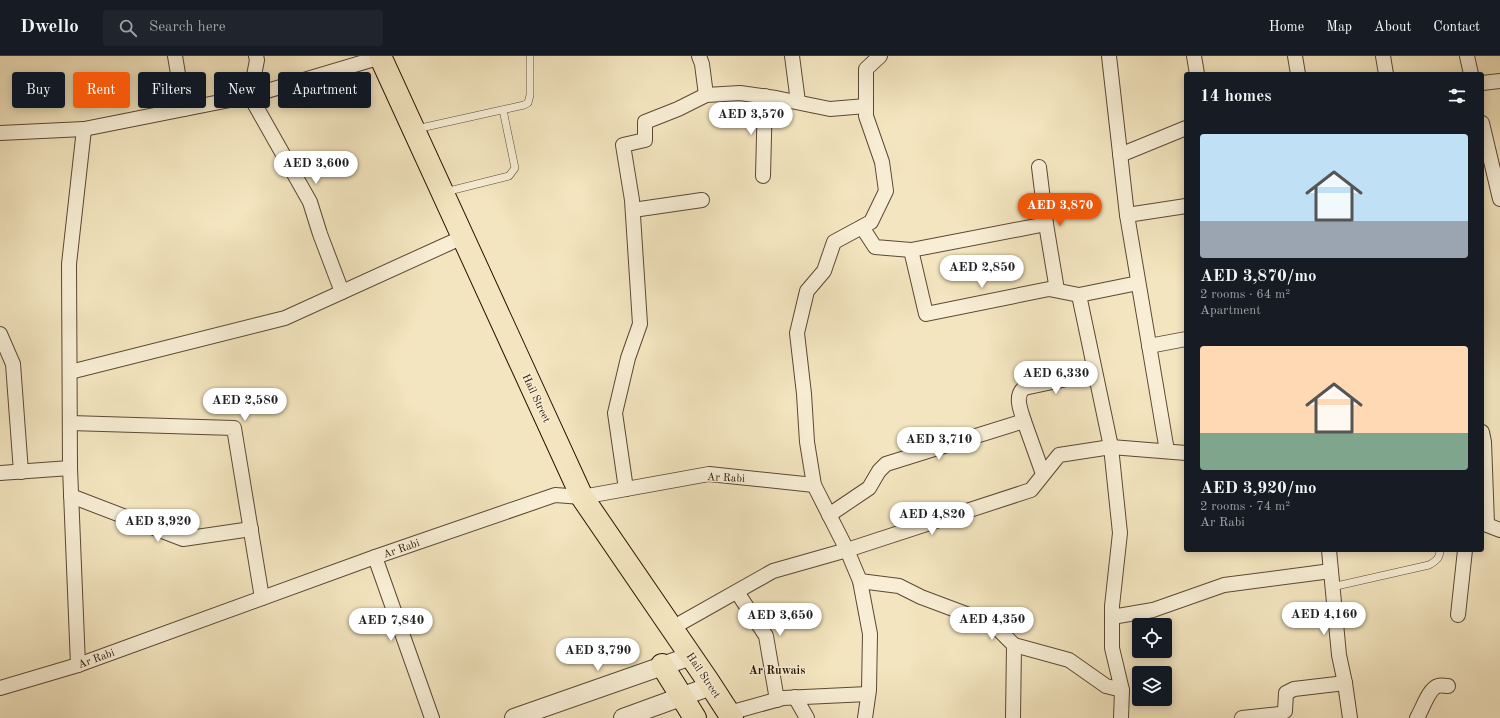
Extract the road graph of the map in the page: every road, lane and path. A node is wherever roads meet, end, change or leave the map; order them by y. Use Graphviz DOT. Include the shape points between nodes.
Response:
graph roads {
  1 [pos="175,56"];
  2 [pos="256,56"];
  3 [pos="381,56"];
  4 [pos="530,56"];
  5 [pos="699,56"];
  6 [pos="792,56"];
  7 [pos="880,56"];
  8 [pos="1109,56"];
  9 [pos="1194,56"];
  10 [pos="1295,56"];
  11 [pos="1383,56"];
  12 [pos="1467,56"];
  13 [pos="254,72"];
  14 [pos="1197,72"];
  15 [pos="1298,72"];
  16 [pos="1386,72"];
  17 [pos="1471,72"];
  18 [pos="1500,81"];
  19 [pos="1484,83"];
  20 [pos="270,90"];
  21 [pos="706,95"];
  22 [pos="765,96"];
  23 [pos="798,102"];
  24 [pos="214,103"];
  25 [pos="866,106"];
  26 [pos="257,108"];
  27 [pos="184,109"];
  28 [pos="503,110"];
  29 [pos="84,129"];
  30 [pos="414,129"];
  31 [pos="1184,129"];
  32 [pos="1484,131"];
  33 [pos="0,133"];
  34 [pos="1120,154"];
  35 [pos="1039,167"];
  36 [pos="763,176"];
  37 [pos="443,192"];
  38 [pos="1500,199"];
  39 [pos="702,200"];
  40 [pos="1184,206"];
  41 [pos="632,210"];
  42 [pos="1127,215"];
  43 [pos="1046,224"];
  44 [pos="862,227"];
  45 [pos="463,237"];
  46 [pos="911,250"];
  47 [pos="1138,283"];
  48 [pos="1057,290"];
  49 [pos="342,292"];
  50 [pos="1079,295"];
  51 [pos="0,334"];
  52 [pos="1184,339"];
  53 [pos="1149,346"];
  54 [pos="70,372"];
  55 [pos="1095,373"];
  56 [pos="1024,421"];
  57 [pos="70,423"];
  58 [pos="1484,442"];
  59 [pos="1111,447"];
  60 [pos="1167,451"];
  61 [pos="1184,453"];
  62 [pos="70,468"];
  63 [pos="21,472"];
  64 [pos="0,474"];
  65 [pos="1043,474"];
  66 [pos="814,485"];
  67 [pos="626,489"];
  68 [pos="71,496"];
  69 [pos="582,496"];
  70 [pos="829,515"];
  71 [pos="1484,524"];
  72 [pos="251,529"];
  73 [pos="1500,530"];
  74 [pos="847,550"];
  75 [pos="1329,552"];
  76 [pos="1440,552"];
  77 [pos="1465,552"];
  78 [pos="375,557"];
  79 [pos="1331,570"];
  80 [pos="860,581"];
  81 [pos="1332,587"];
  82 [pos="737,592"];
  83 [pos="262,598"];
  84 [pos="1458,615"];
  85 [pos="1112,617"];
  86 [pos="672,628"];
  87 [pos="1014,645"];
  88 [pos="691,656"];
  89 [pos="78,665"];
  90 [pos="662,665"];
  91 [pos="1345,683"];
  92 [pos="712,686"];
  93 [pos="1448,686"];
  94 [pos="0,688"];
  95 [pos="1122,690"];
  96 [pos="868,694"];
  97 [pos="682,697"];
  98 [pos="795,697"];
  99 [pos="776,700"];
  100 [pos="731,715"];
  101 [pos="432,718"];
  102 [pos="514,718"];
  103 [pos="623,718"];
  104 [pos="696,718"];
  105 [pos="807,718"];
  106 [pos="865,718"];
  107 [pos="1013,718"];
  108 [pos="1121,718"];
  109 [pos="1242,718"];
  110 [pos="1350,718"];
  111 [pos="1417,718"];
  1 -- 27 [label="street"];
  2 -- 13 [label="street"];
  3 -- 20 [label="street"];
  3 -- 30 [label="main road, Hail Street"];
  4 -- 28 [label="lane" via="528,103"];
  5 -- 21 [label="street"];
  6 -- 23 [label="street"];
  7 -- 25 [label="street" via="866,69"];
  8 -- 34 [label="street"];
  9 -- 14 [label="street"];
  10 -- 15 [label="street"];
  11 -- 16 [label="street"];
  12 -- 17 [label="street"];
  18 -- 19 [label="street"];
  21 -- 22 [label="street" via="740,93"];
  21 -- 41 [label="street" via="645,122 645,140 623,146"];
  22 -- 23 [label="street"];
  22 -- 36 [label="street"];
  23 -- 25 [label="street" via="830,109"];
  24 -- 27 [label="street"];
  25 -- 44 [label="street" via="866,116 882,162 886,191 871,222"];
  26 -- 49 [label="street" via="310,202"];
  27 -- 29 [label="street"];
  28 -- 30 [label="lane"];
  28 -- 37 [label="lane" via="515,168 513,172 510,176"];
  29 -- 33 [label="street"];
  29 -- 54 [label="street" via="69,264"];
  30 -- 37 [label="main road, Hail Street"];
  31 -- 34 [label="street"];
  32 -- 38 [label="street"];
  34 -- 42 [label="street"];
  35 -- 43 [label="street"];
  37 -- 45 [label="main road, Hail Street"];
  39 -- 41 [label="street"];
  40 -- 42 [label="street"];
  41 -- 67 [label="street" via="640,324 628,358 615,413"];
  42 -- 47 [label="street"];
  43 -- 46 [label="street"];
  43 -- 48 [label="street"];
  44 -- 46 [label="street" via="875,247"];
  44 -- 66 [label="street" via="834,242 824,271 807,291 797,332 807,442"];
  45 -- 49 [label="street"];
  45 -- 69 [label="main road, Hail Street"];
  46 -- 48 [label="street" via="926,314 1049,289"];
  47 -- 50 [label="street"];
  47 -- 53 [label="street"];
  48 -- 50 [label="street"];
  49 -- 54 [label="street" via="285,318"];
  50 -- 55 [label="street"];
  51 -- 63 [label="street" via="13,364"];
  52 -- 53 [label="street"];
  53 -- 60 [label="street"];
  54 -- 57 [label="street"];
  55 -- 56 [label="street" via="1024,388 1019,396"];
  55 -- 59 [label="street"];
  56 -- 65 [label="street"];
  56 -- 70 [label="street" via="886,464 869,488"];
  57 -- 62 [label="street"];
  57 -- 72 [label="street" via="234,428"];
  58 -- 71 [label="street"];
  59 -- 60 [label="street"];
  59 -- 65 [label="street" via="1059,455"];
  59 -- 85 [label="street" via="1120,533"];
  60 -- 61 [label="street"];
  62 -- 63 [label="street"];
  62 -- 68 [label="street"];
  63 -- 64 [label="street"];
  65 -- 74 [label="street" via="1031,490"];
  66 -- 67 [label="street, Ar Rabi" via="709,474"];
  66 -- 70 [label="street"];
  67 -- 69 [label="street, Ar Rabi"];
  68 -- 72 [label="street" via="183,539"];
  68 -- 89 [label="street"];
  69 -- 78 [label="street, Ar Rabi" via="555,495"];
  69 -- 86 [label="main road, Hail Street"];
  70 -- 74 [label="street"];
  71 -- 73 [label="street"];
  72 -- 83 [label="street"];
  74 -- 80 [label="street"];
  74 -- 82 [label="street" via="774,571"];
  75 -- 79 [label="street"];
  76 -- 81 [label="lane" via="1436,561 1429,564"];
  77 -- 84 [label="street"];
  78 -- 83 [label="street, Ar Rabi"];
  78 -- 101 [label="street"];
  79 -- 81 [label="street"];
  79 -- 85 [label="street" via="1224,584 1154,610"];
  80 -- 87 [label="street" via="899,586 993,624"];
  80 -- 96 [label="street" via="870,634"];
  81 -- 91 [label="street" via="1339,655"];
  82 -- 86 [label="street"];
  82 -- 99 [label="street" via="766,636"];
  83 -- 89 [label="street, Ar Rabi"];
  85 -- 95 [label="street" via="1112,648"];
  86 -- 88 [label="main road, Hail Street"];
  87 -- 95 [label="street" via="1069,660 1106,686"];
  87 -- 107 [label="street"];
  88 -- 90 [label="street"];
  88 -- 92 [label="main road, Hail Street"];
  89 -- 94 [label="street, Ar Rabi"];
  90 -- 97 [label="main road"];
  90 -- 102 [label="street"];
  91 -- 109 [label="street" via="1294,689 1286,693 1285,711 1280,714"];
  91 -- 110 [label="street"];
  92 -- 97 [label="street"];
  92 -- 100 [label="main road, Hail Street"];
  93 -- 111 [label="street" via="1439,685 1434,688"];
  95 -- 108 [label="street"];
  96 -- 98 [label="street"];
  96 -- 106 [label="street"];
  97 -- 103 [label="street"];
  97 -- 104 [label="main road"];
  98 -- 99 [label="street"];
  98 -- 105 [label="street"];
  99 -- 100 [label="street"];
}
